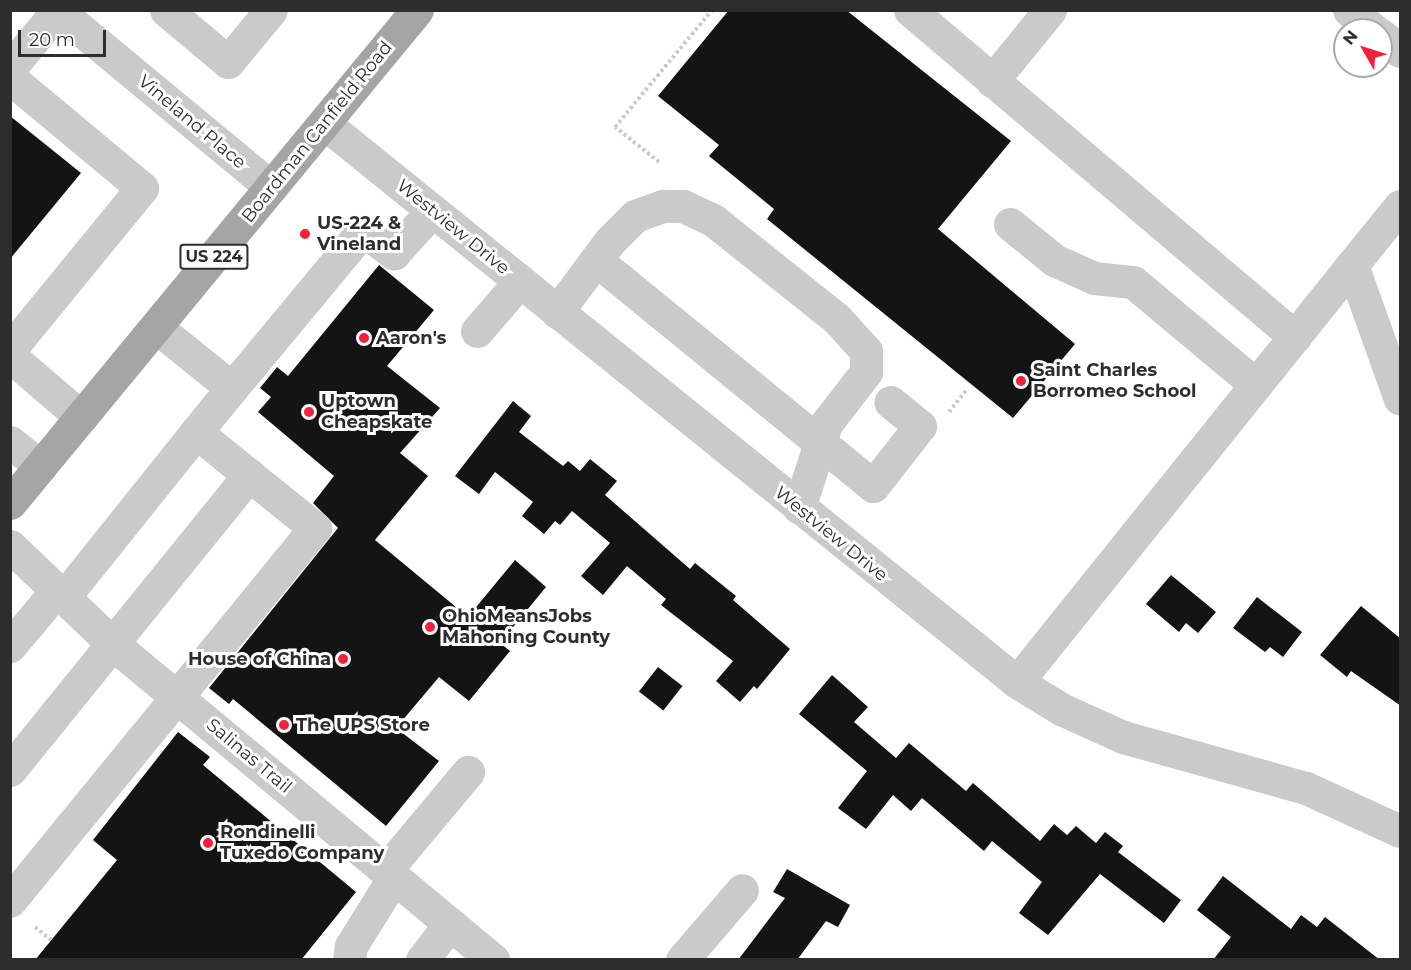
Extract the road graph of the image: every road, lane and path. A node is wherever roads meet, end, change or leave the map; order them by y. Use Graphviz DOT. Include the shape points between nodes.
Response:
graph roads {
  1 [pos="166,10"];
  2 [pos="272,10"];
  3 [pos="417,10"];
  4 [pos="712,10"];
  5 [pos="910,10"];
  6 [pos="1050,10"];
  7 [pos="57,11"];
  8 [pos="10,68"];
  9 [pos="10,78"];
  10 [pos="992,81"];
  11 [pos="324,123"];
  12 [pos="659,162"];
  13 [pos="271,187"];
  14 [pos="1401,206"];
  15 [pos="432,211"];
  16 [pos="1010,224"];
  17 [pos="596,260"];
  18 [pos="1353,265"];
  19 [pos="520,282"];
  20 [pos="557,312"];
  21 [pos="156,327"];
  22 [pos="477,331"];
  23 [pos="1295,337"];
  24 [pos="10,349"];
  25 [pos="10,357"];
  26 [pos="1256,385"];
  27 [pos="232,388"];
  28 [pos="1401,399"];
  29 [pos="890,402"];
  30 [pos="81,417"];
  31 [pos="196,432"];
  32 [pos="10,442"];
  33 [pos="822,443"];
  34 [pos="41,466"];
  35 [pos="249,475"];
  36 [pos="10,503"];
  37 [pos="799,508"];
  38 [pos="10,546"];
  39 [pos="60,594"];
  40 [pos="114,645"];
  41 [pos="10,646"];
  42 [pos="1017,682"];
  43 [pos="177,697"];
  44 [pos="10,770"];
  45 [pos="468,772"];
  46 [pos="1401,831"];
  47 [pos="390,873"];
  48 [pos="742,890"];
  49 [pos="10,901"];
  50 [pos="450,924"];
  51 [pos="35,927"];
  52 [pos="51,940"];
  53 [pos="349,960"];
  54 [pos="422,960"];
  55 [pos="493,960"];
  56 [pos="682,960"];
  1 -- 2 [label="street" via="228,62"];
  3 -- 11 [label="main road, Boardman Canfield Road / US 224"];
  4 -- 12 [label="path" via="615,127"];
  5 -- 10 [label="street"];
  6 -- 10 [label="street"];
  7 -- 8 [label="street"];
  7 -- 13 [label="street, Vineland Place"];
  9 -- 24 [label="street" via="142,188"];
  10 -- 23 [label="street"];
  11 -- 13 [label="main road, Boardman Canfield Road / US 224"];
  11 -- 15 [label="street, Westview Drive"];
  13 -- 21 [label="main road, Boardman Canfield Road / US 224"];
  14 -- 18 [label="street"];
  15 -- 19 [label="street, Westview Drive"];
  15 -- 27 [label="street" via="394,253 363,230"];
  16 -- 26 [label="street" via="1064,264 1094,278 1133,282"];
  17 -- 20 [label="street"];
  17 -- 33 [label="street"];
  17 -- 33 [label="street" via="635,216 663,206 683,206 713,220 829,312 866,351 866,372 826,424"];
  18 -- 23 [label="street"];
  18 -- 28 [label="street"];
  19 -- 20 [label="street, Westview Drive"];
  19 -- 22 [label="street"];
  20 -- 37 [label="street, Westview Drive"];
  21 -- 27 [label="street"];
  21 -- 30 [label="main road, Boardman Canfield Road / US 224"];
  23 -- 26 [label="street"];
  25 -- 30 [label="street"];
  26 -- 42 [label="street"];
  27 -- 31 [label="street"];
  29 -- 33 [label="street" via="920,426 873,486"];
  30 -- 34 [label="main road, Boardman Canfield Road / US 224"];
  31 -- 35 [label="street"];
  31 -- 39 [label="street"];
  32 -- 34 [label="street"];
  33 -- 37 [label="street"];
  34 -- 36 [label="main road, Boardman Canfield Road / US 224"];
  35 -- 40 [label="street"];
  35 -- 43 [label="street" via="315,528"];
  37 -- 42 [label="street, Westview Drive"];
  38 -- 39 [label="street, Salinas Trail"];
  39 -- 40 [label="street, Salinas Trail"];
  39 -- 41 [label="street"];
  40 -- 43 [label="street, Salinas Trail"];
  40 -- 44 [label="street"];
  42 -- 46 [label="street, Westview Drive" via="1061,709 1123,737 1306,788"];
  43 -- 47 [label="street, Salinas Trail"];
  43 -- 49 [label="street"];
  45 -- 47 [label="street"];
  47 -- 50 [label="street, Salinas Trail"];
  47 -- 53 [label="street" via="351,946"];
  48 -- 56 [label="street"];
  50 -- 54 [label="street"];
  50 -- 55 [label="street, Salinas Trail"];
  51 -- 52 [label="path"];
}
